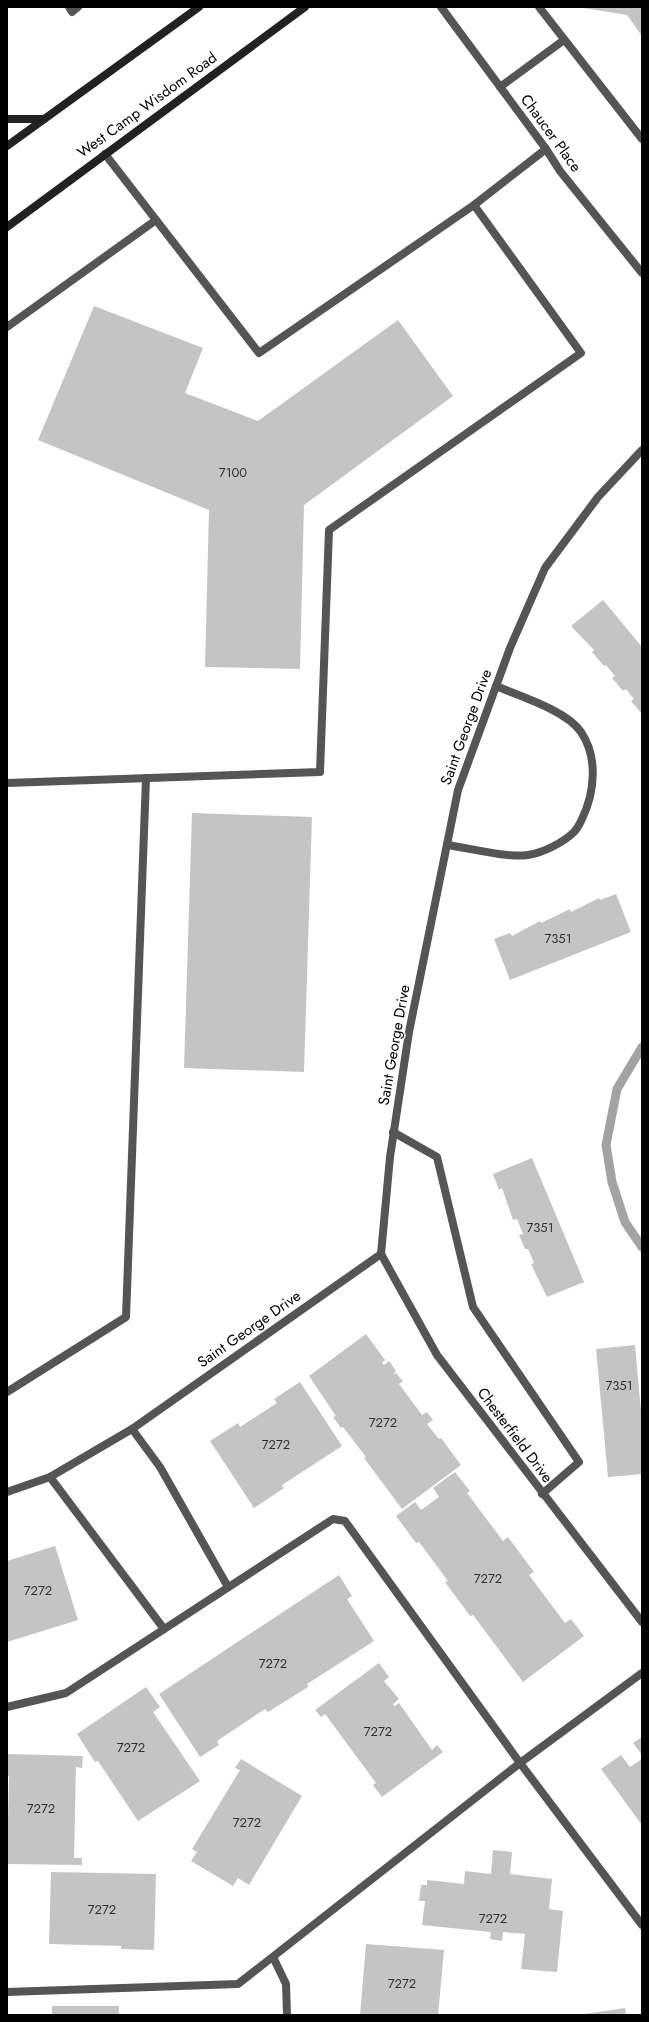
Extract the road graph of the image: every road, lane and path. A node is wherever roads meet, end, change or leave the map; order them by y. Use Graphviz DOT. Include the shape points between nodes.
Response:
graph roads {
  1 [pos="69,7"];
  2 [pos="78,7"];
  3 [pos="199,7"];
  4 [pos="305,7"];
  5 [pos="440,7"];
  6 [pos="538,7"];
  7 [pos="564,40"];
  8 [pos="500,88"];
  9 [pos="7,119"];
  10 [pos="44,119"];
  11 [pos="642,140"];
  12 [pos="7,146"];
  13 [pos="546,149"];
  14 [pos="105,154"];
  15 [pos="474,205"];
  16 [pos="156,220"];
  17 [pos="7,227"];
  18 [pos="642,273"];
  19 [pos="7,327"];
  20 [pos="642,450"];
  21 [pos="496,686"];
  22 [pos="146,778"];
  23 [pos="7,783"];
  24 [pos="447,845"];
  25 [pos="393,1132"];
  26 [pos="381,1254"];
  27 [pos="7,1392"];
  28 [pos="132,1429"];
  29 [pos="50,1477"];
  30 [pos="7,1492"];
  31 [pos="542,1494"];
  32 [pos="228,1587"];
  33 [pos="642,1622"];
  34 [pos="164,1629"];
  35 [pos="642,1673"];
  36 [pos="7,1707"];
  37 [pos="520,1763"];
  38 [pos="642,1925"];
  39 [pos="273,1957"];
  40 [pos="7,1992"];
  41 [pos="287,2015"];
  1 -- 2 [label="street" via="72,12"];
  3 -- 10 [label="main road"];
  4 -- 14 [label="main road, West Camp Wisdom Road"];
  5 -- 8 [label="street, Chaucer Place"];
  6 -- 7 [label="street"];
  7 -- 8 [label="street"];
  7 -- 11 [label="street"];
  8 -- 13 [label="street, Chaucer Place"];
  9 -- 10 [label="main road"];
  10 -- 12 [label="main road"];
  13 -- 15 [label="street"];
  13 -- 18 [label="street, Chaucer Place" via="560,171"];
  14 -- 16 [label="street"];
  14 -- 17 [label="main road, West Camp Wisdom Road"];
  15 -- 16 [label="street" via="259,353"];
  15 -- 22 [label="street" via="581,353 329,530 320,772"];
  16 -- 19 [label="street"];
  20 -- 21 [label="street, Saint George Drive" via="598,497 545,568"];
  21 -- 24 [label="street, Saint George Drive" via="458,790"];
  21 -- 24 [label="street" via="557,712 580,731 591,753 594,775 588,807 575,831 563,841 528,855"];
  22 -- 23 [label="street"];
  22 -- 27 [label="street" via="126,1317"];
  24 -- 25 [label="street, Saint George Drive" via="409,1032"];
  25 -- 26 [label="street, Saint George Drive"];
  25 -- 31 [label="street" via="437,1157 473,1306 579,1462"];
  26 -- 28 [label="street, Saint George Drive"];
  26 -- 31 [label="street, Chesterfield Drive" via="437,1355"];
  28 -- 29 [label="street, Saint George Drive"];
  28 -- 32 [label="street" via="160,1467"];
  29 -- 30 [label="street, Saint George Drive"];
  29 -- 34 [label="street"];
  31 -- 33 [label="street, Chesterfield Drive"];
  32 -- 34 [label="street"];
  32 -- 37 [label="street" via="333,1519 345,1522"];
  34 -- 36 [label="street" via="66,1692"];
  35 -- 37 [label="street"];
  37 -- 38 [label="street"];
  37 -- 39 [label="street"];
  39 -- 40 [label="street" via="238,1984"];
  39 -- 41 [label="street" via="286,1984"];
}
